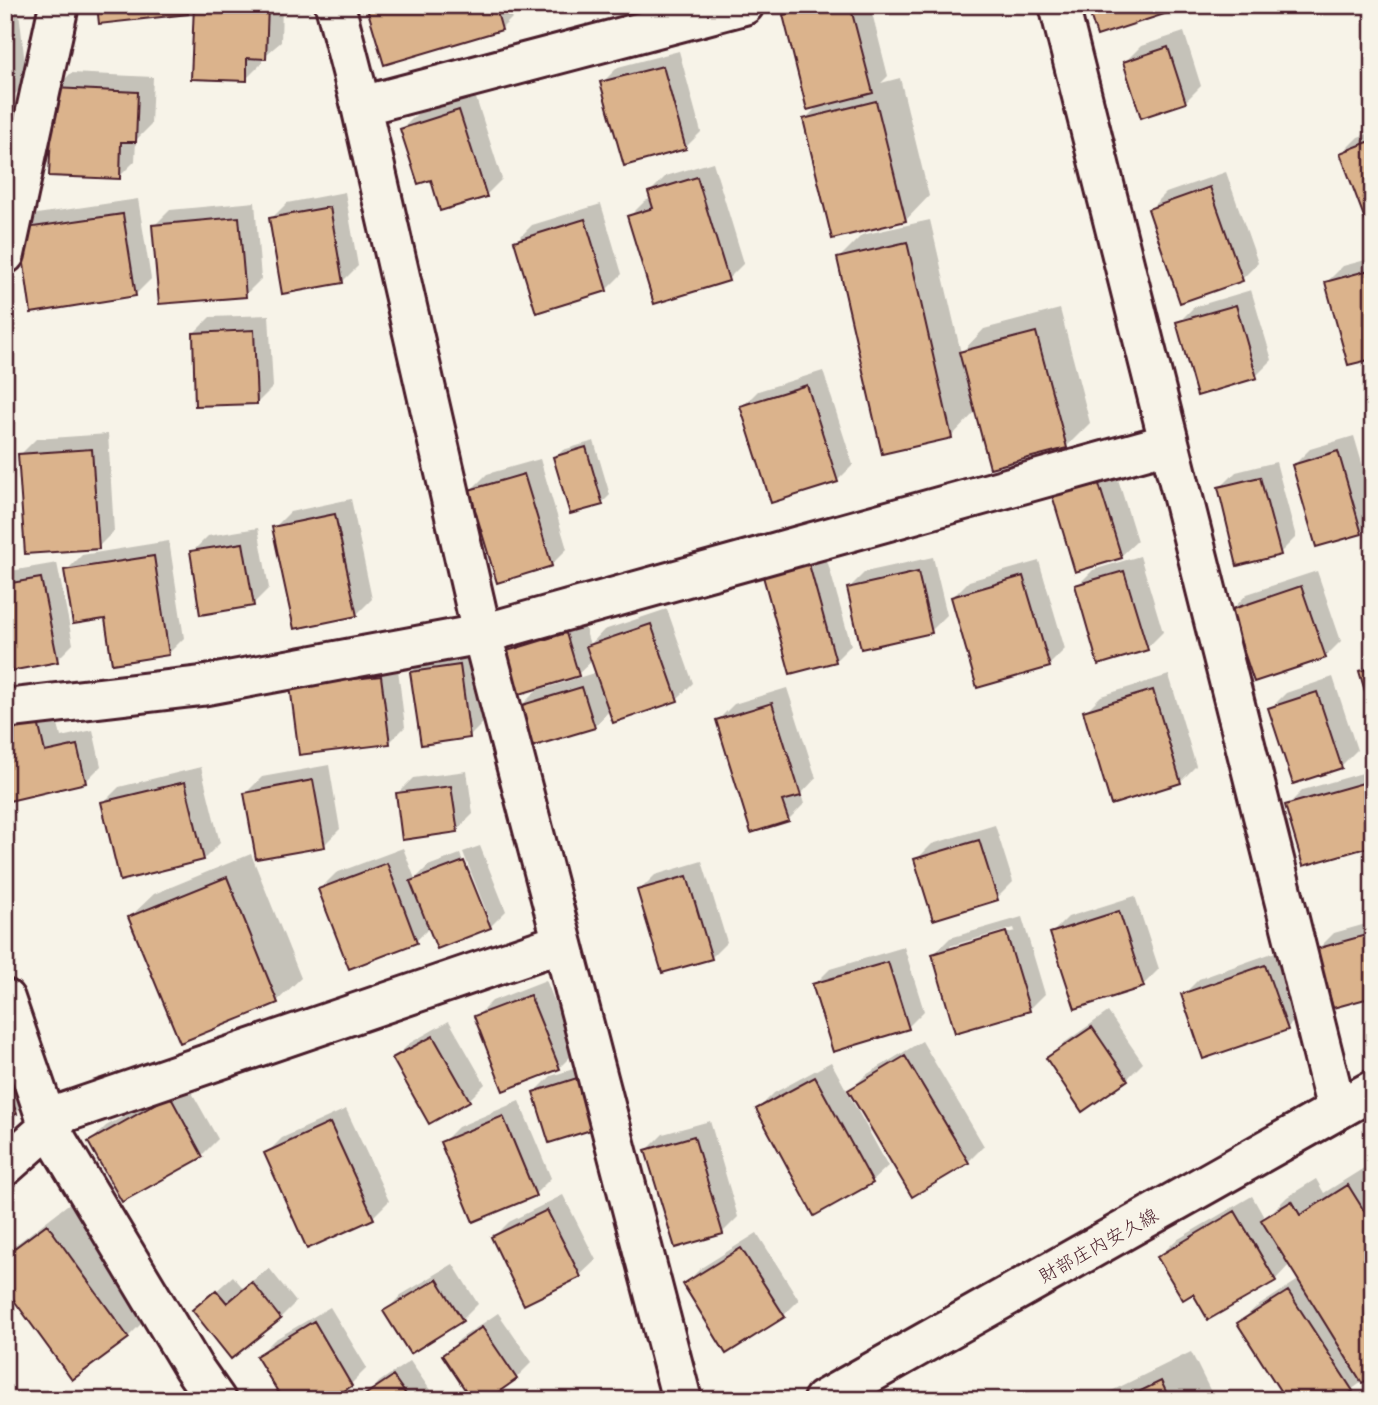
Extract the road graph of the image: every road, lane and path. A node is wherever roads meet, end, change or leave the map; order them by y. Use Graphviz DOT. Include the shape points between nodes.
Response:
graph roads {
  1 [pos="59,5"];
  2 [pos="335,5"];
  3 [pos="744,5"];
  4 [pos="1059,5"];
  5 [pos="361,106"];
  6 [pos="5,254"];
  7 [pos="1169,443"];
  8 [pos="482,634"];
  9 [pos="5,709"];
  10 [pos="561,943"];
  11 [pos="5,999"];
  12 [pos="1373,1090"];
  13 [pos="1337,1110"];
  14 [pos="47,1123"];
  15 [pos="5,1166"];
  16 [pos="216,1400"];
  17 [pos="682,1400"];
  18 [pos="823,1400"];
  1 -- 6 [label="street"];
  2 -- 5 [label="street"];
  3 -- 5 [label="street"];
  4 -- 7 [label="street"];
  5 -- 8 [label="street"];
  7 -- 8 [label="street"];
  7 -- 13 [label="street"];
  8 -- 9 [label="street" via="201,685"];
  8 -- 10 [label="street"];
  10 -- 14 [label="street"];
  10 -- 17 [label="street"];
  11 -- 14 [label="street"];
  12 -- 13 [label="street, 財部庄内安久線"];
  13 -- 18 [label="street, 財部庄内安久線"];
  14 -- 15 [label="street"];
  14 -- 16 [label="street"];
}
